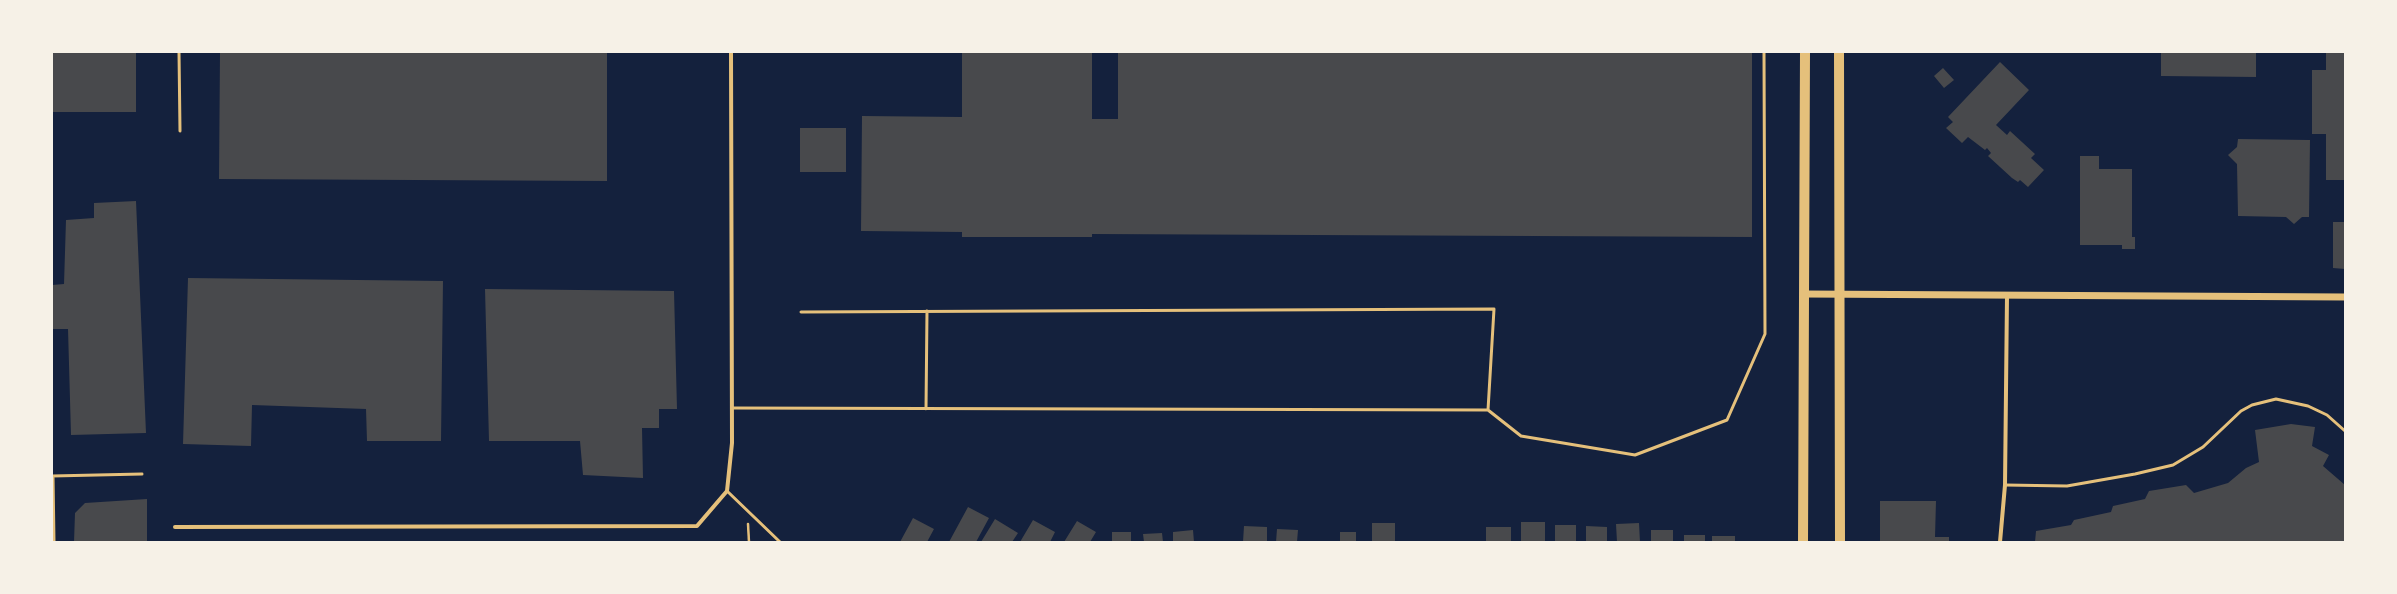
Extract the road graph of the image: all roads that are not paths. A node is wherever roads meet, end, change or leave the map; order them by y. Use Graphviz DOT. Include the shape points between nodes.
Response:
graph roads {
  1 [pos="179,52"];
  2 [pos="731,52"];
  3 [pos="1764,52"];
  4 [pos="1804,52"];
  5 [pos="1839,52"];
  6 [pos="180,131"];
  7 [pos="1803,294"];
  8 [pos="1840,295"];
  9 [pos="2007,296"];
  10 [pos="2345,297"];
  11 [pos="927,311"];
  12 [pos="801,312"];
  13 [pos="732,408"];
  14 [pos="926,409"];
  15 [pos="1488,410"];
  16 [pos="2345,431"];
  17 [pos="142,474"];
  18 [pos="53,476"];
  19 [pos="2005,484"];
  20 [pos="727,491"];
  21 [pos="174,527"];
  22 [pos="54,542"];
  23 [pos="780,542"];
  24 [pos="1803,542"];
  25 [pos="1840,542"];
  26 [pos="2000,542"];
  1 -- 6 [label="lane"];
  2 -- 13 [label="street"];
  3 -- 15 [label="lane" via="1765,334 1727,420 1635,455 1521,436"];
  4 -- 7 [label="main road"];
  5 -- 8 [label="main road"];
  7 -- 8 [label="street"];
  7 -- 24 [label="main road"];
  8 -- 9 [label="street"];
  8 -- 25 [label="main road"];
  9 -- 10 [label="street"];
  9 -- 19 [label="street"];
  11 -- 12 [label="lane"];
  11 -- 14 [label="lane"];
  11 -- 15 [label="lane" via="1494,309"];
  13 -- 14 [label="lane"];
  13 -- 20 [label="street" via="732,443"];
  14 -- 15 [label="lane"];
  16 -- 19 [label="lane" via="2327,415 2308,406 2287,400 2270,400 2241,411 2203,447 2173,465 2066,486"];
  17 -- 18 [label="lane"];
  18 -- 22 [label="lane"];
  19 -- 26 [label="street"];
  20 -- 21 [label="street" via="697,526"];
  20 -- 23 [label="lane"];
}
